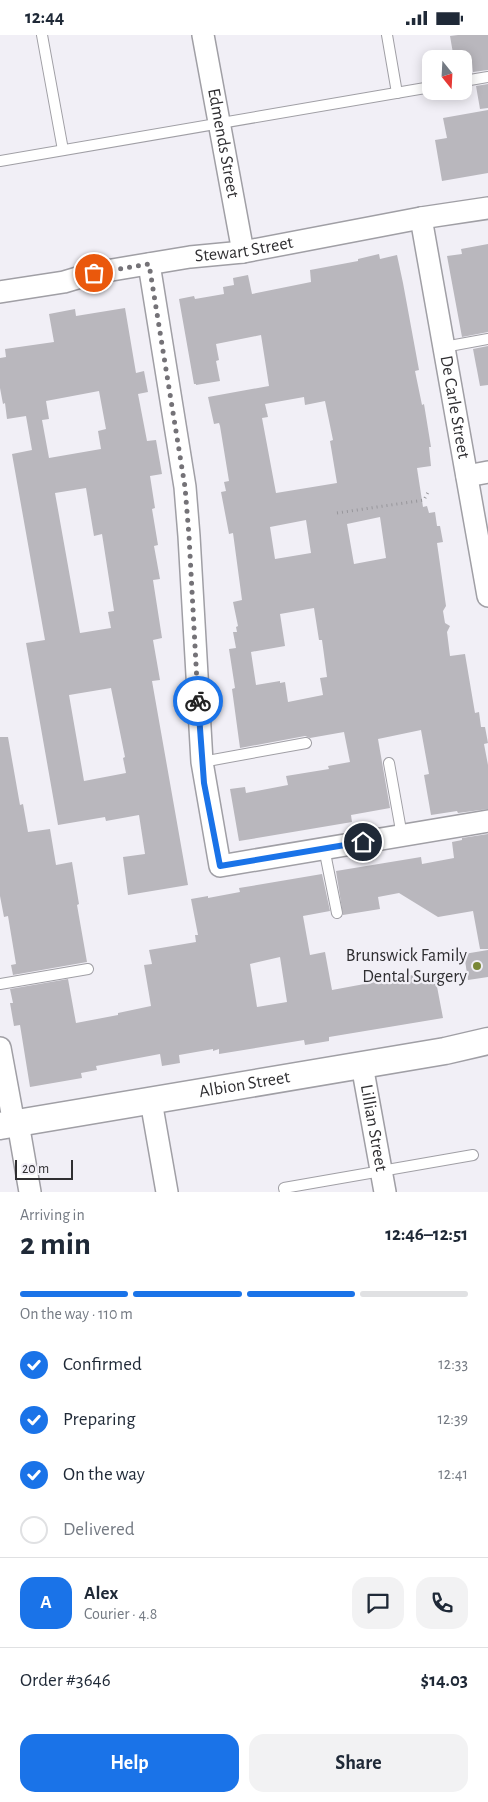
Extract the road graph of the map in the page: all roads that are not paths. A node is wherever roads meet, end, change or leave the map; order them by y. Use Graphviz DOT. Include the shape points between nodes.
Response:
graph roads {
  1 [pos="42,35"];
  2 [pos="203,35"];
  3 [pos="387,35"];
  4 [pos="488,77"];
  5 [pos="472,80"];
  6 [pos="422,89"];
  7 [pos="397,93"];
  8 [pos="219,123"];
  9 [pos="63,150"];
  10 [pos="0,161"];
  11 [pos="488,208"];
  12 [pos="422,218"];
  13 [pos="243,252"];
  14 [pos="149,264"];
  15 [pos="0,293"];
  16 [pos="488,339"];
  17 [pos="444,347"];
  18 [pos="488,472"];
  19 [pos="467,476"];
  20 [pos="488,596"];
  21 [pos="306,743"];
  22 [pos="202,762"];
  23 [pos="388,763"];
  24 [pos="488,821"];
  25 [pos="402,835"];
  26 [pos="324,849"];
  27 [pos="337,913"];
  28 [pos="88,969"];
  29 [pos="0,984"];
  30 [pos="488,1041"];
  31 [pos="0,1048"];
  32 [pos="362,1065"];
  33 [pos="151,1101"];
  34 [pos="11,1125"];
  35 [pos="473,1155"];
  36 [pos="381,1171"];
  37 [pos="30,1192"];
  38 [pos="167,1192"];
  39 [pos="285,1192"];
  40 [pos="385,1192"];
  1 -- 9 [label="lane"];
  2 -- 8 [label="street, Edmends Street"];
  3 -- 7 [label="lane"];
  4 -- 5 [label="lane"];
  6 -- 7 [label="lane"];
  7 -- 8 [label="lane"];
  8 -- 9 [label="lane"];
  8 -- 13 [label="street, Edmends Street"];
  9 -- 10 [label="lane"];
  11 -- 12 [label="street, Stewart Street"];
  12 -- 13 [label="street, Stewart Street"];
  12 -- 17 [label="street, De Carle Street"];
  13 -- 14 [label="street, Stewart Street"];
  14 -- 15 [label="street, Stewart Street"];
  14 -- 22 [label="street" via="185,487"];
  16 -- 17 [label="lane"];
  17 -- 19 [label="street, De Carle Street"];
  18 -- 19 [label="street"];
  19 -- 20 [label="street, De Carle Street"];
  21 -- 22 [label="lane"];
  22 -- 26 [label="street" via="220,866"];
  23 -- 25 [label="lane"];
  24 -- 25 [label="street"];
  25 -- 26 [label="street"];
  26 -- 27 [label="lane"];
  28 -- 29 [label="lane"];
  30 -- 32 [label="street, Albion Street"];
  31 -- 34 [label="street"];
  32 -- 33 [label="street, Albion Street"];
  32 -- 36 [label="street, Lillian Street"];
  33 -- 34 [label="street, Albion Street"];
  33 -- 38 [label="street"];
  34 -- 37 [label="street"];
  35 -- 36 [label="lane"];
  36 -- 39 [label="lane" via="284,1188"];
  36 -- 40 [label="street, Lillian Street"];
}
